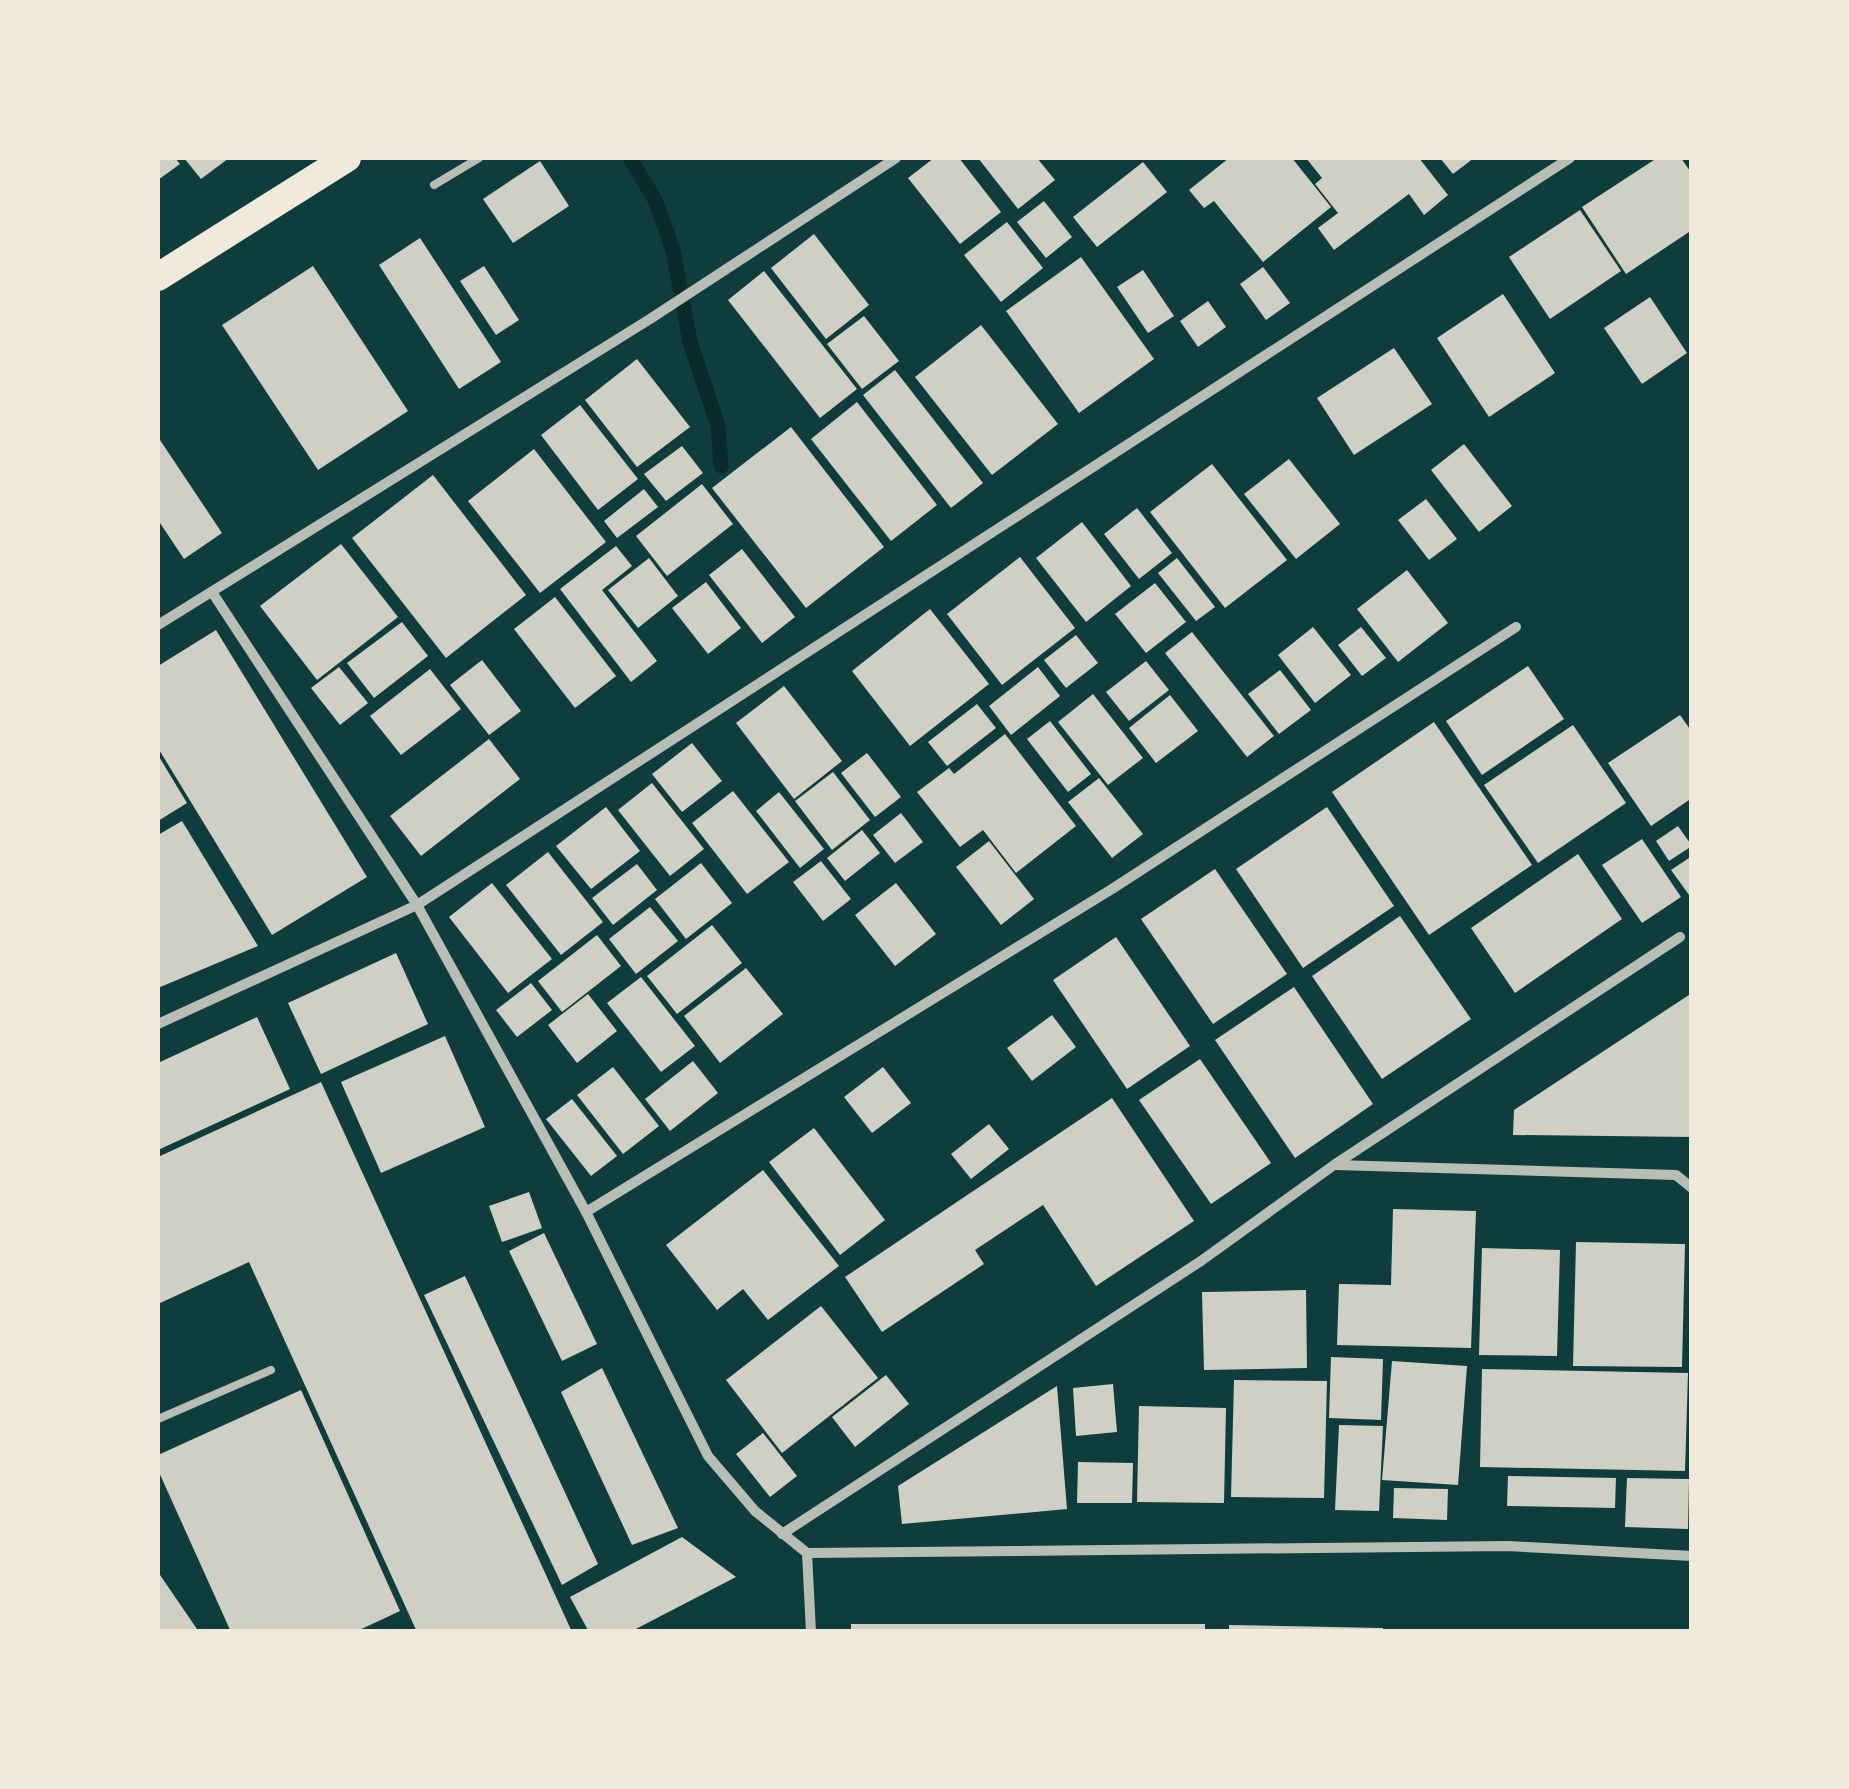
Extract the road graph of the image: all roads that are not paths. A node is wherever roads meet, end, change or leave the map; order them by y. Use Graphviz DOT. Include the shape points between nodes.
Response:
graph roads {
  1 [pos="347,158"];
  2 [pos="480,158"];
  3 [pos="896,158"];
  4 [pos="1570,158"];
  5 [pos="434,185"];
  6 [pos="158,276"];
  7 [pos="212,592"];
  8 [pos="158,625"];
  9 [pos="1516,627"];
  10 [pos="417,904"];
  11 [pos="1680,937"];
  12 [pos="158,1024"];
  13 [pos="1334,1165"];
  14 [pos="1692,1188"];
  15 [pos="586,1212"];
  16 [pos="271,1370"];
  17 [pos="158,1419"];
  18 [pos="782,1534"];
  19 [pos="808,1554"];
  20 [pos="1692,1556"];
  21 [pos="811,1632"];
  1 -- 6 [label="highway"];
  2 -- 5 [label="lane"];
  3 -- 7 [label="street"];
  4 -- 10 [label="street"];
  7 -- 8 [label="street"];
  7 -- 10 [label="street"];
  9 -- 15 [label="street" via="1112,889"];
  10 -- 12 [label="street"];
  10 -- 15 [label="street"];
  11 -- 13 [label="street"];
  13 -- 14 [label="street" via="1676,1175"];
  13 -- 18 [label="street" via="1201,1261"];
  15 -- 18 [label="street" via="708,1456"];
  16 -- 17 [label="lane"];
  18 -- 19 [label="street"];
  19 -- 20 [label="street" via="1508,1546"];
  19 -- 21 [label="street"];
}
